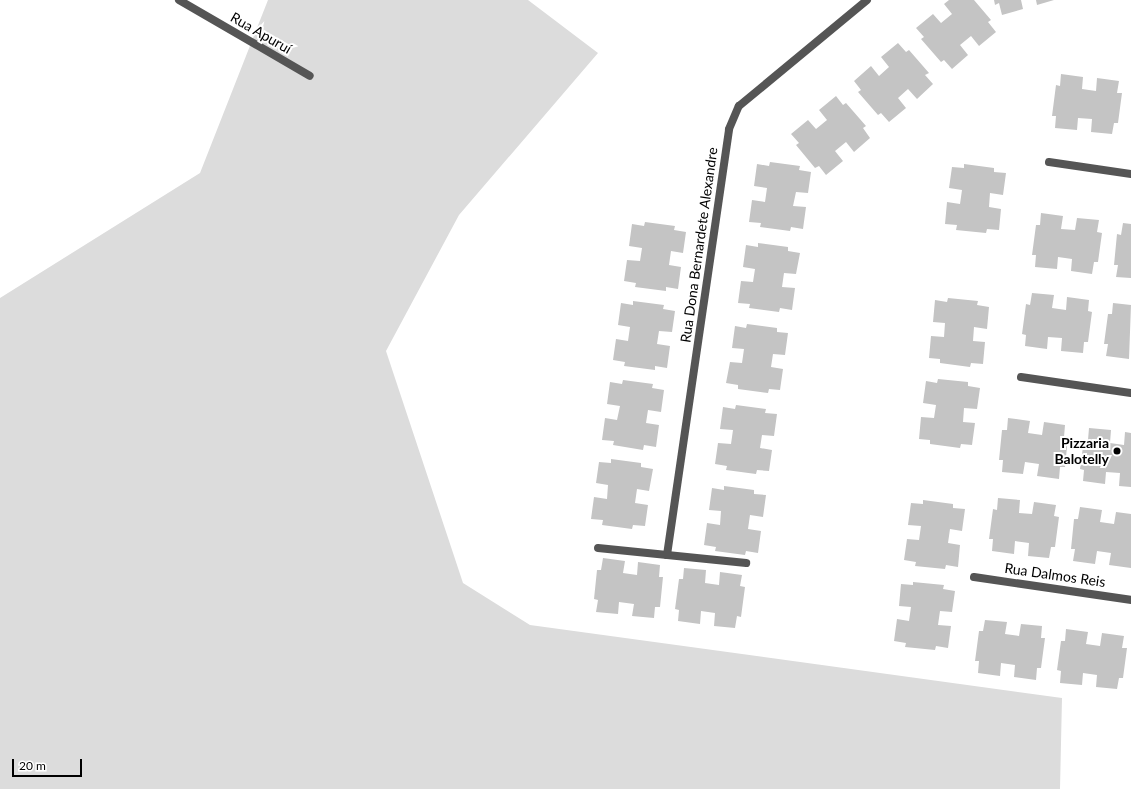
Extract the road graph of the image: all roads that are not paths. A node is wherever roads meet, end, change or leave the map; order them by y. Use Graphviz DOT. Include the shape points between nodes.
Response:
graph roads {
  1 [pos="179,0"];
  2 [pos="867,0"];
  3 [pos="310,76"];
  4 [pos="1049,162"];
  5 [pos="1131,174"];
  6 [pos="1021,377"];
  7 [pos="1131,393"];
  8 [pos="598,548"];
  9 [pos="667,555"];
  10 [pos="746,563"];
  11 [pos="974,577"];
  12 [pos="1131,600"];
  1 -- 3 [label="street, Rua Apuruí"];
  2 -- 9 [label="street, Rua Dona Bernardete Alexandre" via="739,106 729,128"];
  4 -- 5 [label="street"];
  6 -- 7 [label="street"];
  8 -- 9 [label="street"];
  9 -- 10 [label="street"];
  11 -- 12 [label="street, Rua Dalmos Reis"];
}
